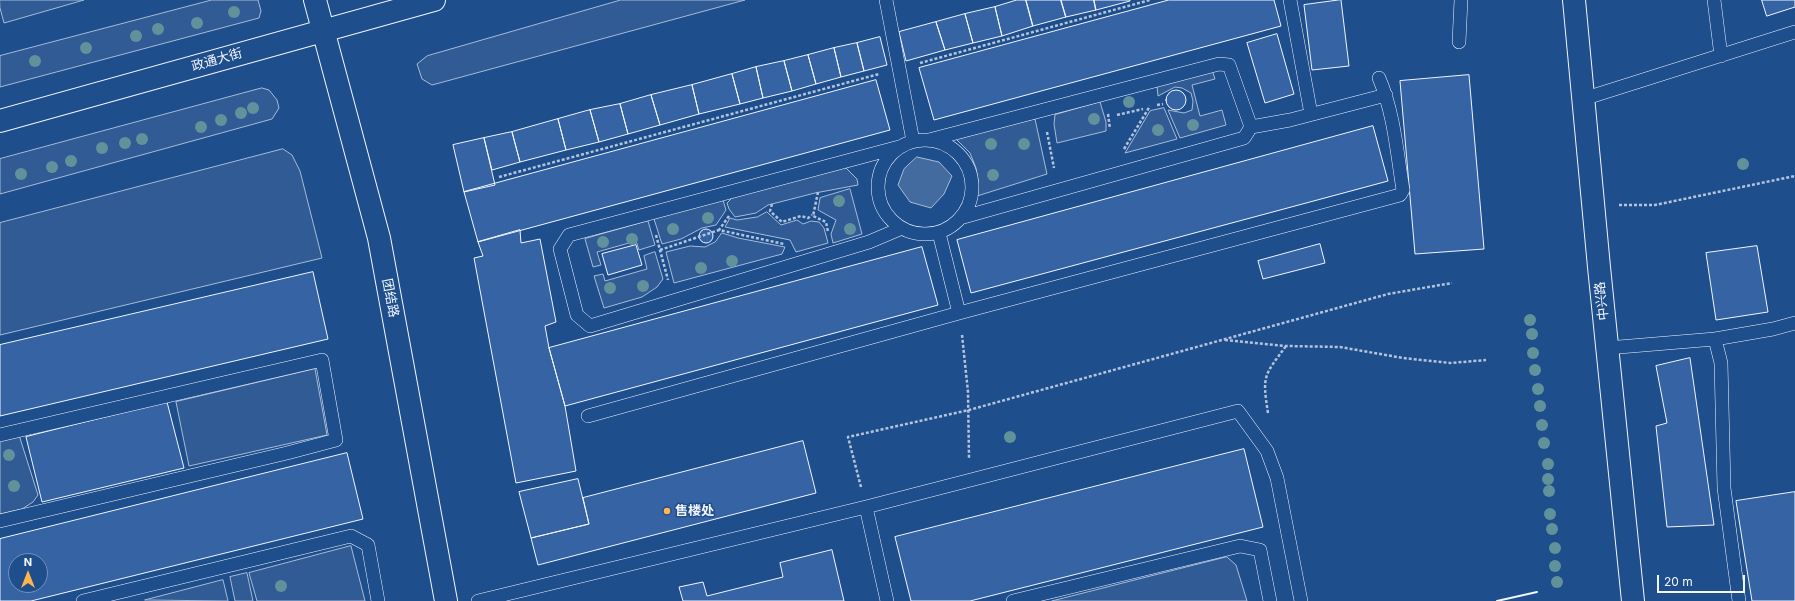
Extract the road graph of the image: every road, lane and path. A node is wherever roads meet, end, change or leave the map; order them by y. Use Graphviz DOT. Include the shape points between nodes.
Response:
graph roads {
  1 [pos="315,0"];
  2 [pos="434,0"];
  3 [pos="886,0"];
  4 [pos="1150,0"];
  5 [pos="1290,0"];
  6 [pos="1461,0"];
  7 [pos="1574,0"];
  8 [pos="1714,0"];
  9 [pos="323,30"];
  10 [pos="1795,32"];
  11 [pos="1459,42"];
  12 [pos="1721,56"];
  13 [pos="899,68"];
  14 [pos="1379,78"];
  15 [pos="1147,83"];
  16 [pos="1386,95"];
  17 [pos="1583,99"];
  18 [pos="1043,110"];
  19 [pos="1311,114"];
  20 [pos="0,121"];
  21 [pos="1251,127"];
  22 [pos="930,140"];
  23 [pos="913,141"];
  24 [pos="899,147"];
  25 [pos="1126,171"];
  26 [pos="1795,176"];
  27 [pos="499,177"];
  28 [pos="1058,191"];
  29 [pos="818,192"];
  30 [pos="772,204"];
  31 [pos="1593,204"];
  32 [pos="649,213"];
  33 [pos="732,213"];
  34 [pos="813,214"];
  35 [pos="960,218"];
  36 [pos="902,228"];
  37 [pos="720,230"];
  38 [pos="939,233"];
  39 [pos="660,250"];
  40 [pos="832,254"];
  41 [pos="794,265"];
  42 [pos="1452,283"];
  43 [pos="674,301"];
  44 [pos="958,313"];
  45 [pos="1795,323"];
  46 [pos="1715,339"];
  47 [pos="1223,340"];
  48 [pos="1286,346"];
  49 [pos="1607,348"];
  50 [pos="1486,360"];
  51 [pos="969,410"];
  52 [pos="588,416"];
  53 [pos="1268,417"];
  54 [pos="0,435"];
  55 [pos="968,480"];
  56 [pos="866,507"];
  57 [pos="0,521"];
  58 [pos="83,601"];
  59 [pos="378,601"];
  60 [pos="446,601"];
  61 [pos="478,601"];
  62 [pos="887,601"];
  63 [pos="1013,601"];
  64 [pos="1270,601"];
  65 [pos="1302,601"];
  66 [pos="1634,601"];
  67 [pos="1738,601"];
  1 -- 9 [label="street, 团结路"];
  2 -- 9 [label="street, 政通大街"];
  3 -- 13 [label="lane"];
  4 -- 13 [label="path"];
  5 -- 19 [label="lane"];
  6 -- 11 [label="lane"];
  7 -- 17 [label="street, 中兴路"];
  8 -- 12 [label="lane"];
  9 -- 20 [label="street, 政通大街"];
  9 -- 60 [label="street, 团结路" via="378,238"];
  10 -- 12 [label="lane"];
  12 -- 17 [label="lane"];
  13 -- 23 [label="lane"];
  13 -- 27 [label="path"];
  14 -- 16 [label="lane"];
  15 -- 18 [label="lane"];
  15 -- 21 [label="lane" via="1219,64 1229,65"];
  15 -- 25 [label="path" via="1155,103 1148,107 1122,154"];
  16 -- 19 [label="lane"];
  16 -- 44 [label="lane" via="1403,190 1400,195"];
  17 -- 31 [label="street, 中兴路"];
  18 -- 22 [label="lane"];
  18 -- 28 [label="path"];
  19 -- 21 [label="lane"];
  21 -- 25 [label="lane" via="1244,138"];
  22 -- 23 [label="lane"];
  22 -- 35 [label="lane" via="945,144 954,150 968,167 972,182 971,199"];
  23 -- 24 [label="lane"];
  24 -- 32 [label="lane"];
  24 -- 36 [label="lane" via="888,157 880,170 877,185 879,200 885,214 895,225"];
  25 -- 28 [label="lane"];
  26 -- 31 [label="path" via="1655,205"];
  28 -- 35 [label="lane"];
  29 -- 34 [label="path"];
  30 -- 34 [label="path" via="770,211 782,222 801,216 808,218"];
  31 -- 49 [label="street, 中兴路"];
  32 -- 39 [label="path"];
  32 -- 43 [label="lane" via="569,235 560,249 577,315 590,326"];
  33 -- 37 [label="path"];
  34 -- 40 [label="path" via="826,222"];
  35 -- 38 [label="lane" via="954,225"];
  36 -- 38 [label="lane" via="924,235"];
  36 -- 40 [label="lane"];
  37 -- 39 [label="path"];
  37 -- 41 [label="path" via="786,244"];
  38 -- 44 [label="lane"];
  39 -- 43 [label="path"];
  40 -- 41 [label="lane"];
  41 -- 43 [label="lane"];
  42 -- 47 [label="path" via="1388,294"];
  44 -- 51 [label="path" via="965,353"];
  44 -- 52 [label="lane"];
  45 -- 46 [label="lane"];
  46 -- 49 [label="lane"];
  46 -- 67 [label="lane" via="1720,363 1724,488"];
  47 -- 48 [label="path"];
  47 -- 51 [label="path"];
  48 -- 50 [label="path" via="1340,347 1450,363"];
  48 -- 53 [label="path" via="1266,373 1264,387"];
  49 -- 66 [label="street, 中兴路"];
  51 -- 55 [label="path"];
  51 -- 56 [label="path" via="848,437"];
  54 -- 57 [label="lane" via="322,360 336,440"];
  55 -- 56 [label="lane"];
  55 -- 65 [label="lane" via="1238,411 1267,451 1277,478"];
  56 -- 61 [label="lane"];
  56 -- 62 [label="lane"];
  58 -- 59 [label="lane" via="351,536 368,545"];
  63 -- 64 [label="lane" via="1240,546 1260,550"];
}
